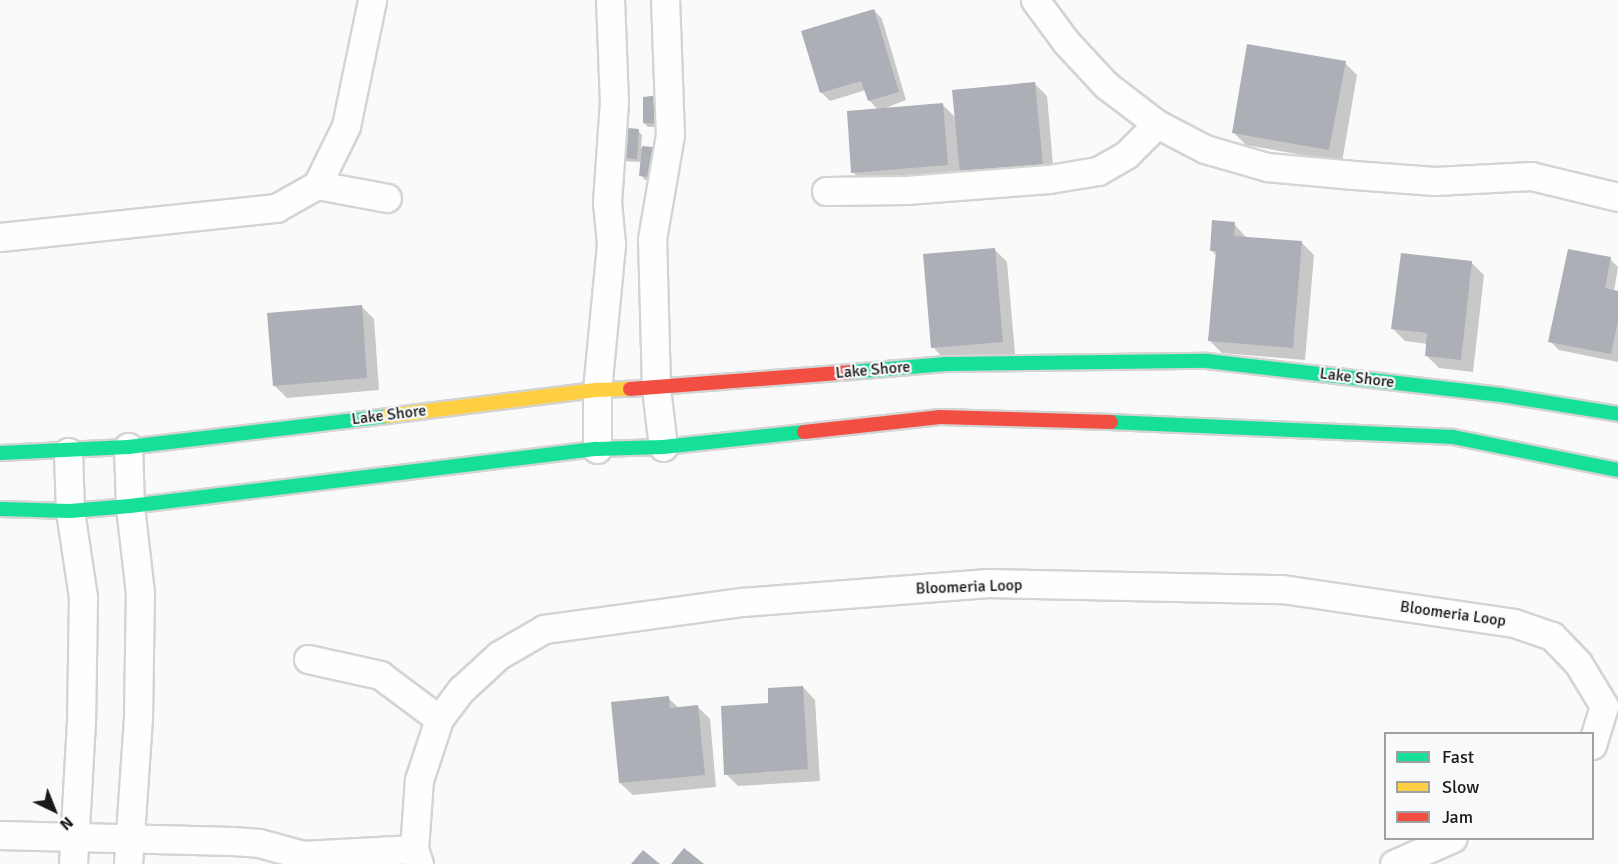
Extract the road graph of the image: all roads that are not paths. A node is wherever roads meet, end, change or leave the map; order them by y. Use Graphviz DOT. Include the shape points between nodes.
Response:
graph roads {
  1 [pos="372,0"];
  2 [pos="610,0"];
  3 [pos="665,0"];
  4 [pos="1035,0"];
  5 [pos="1157,124"];
  6 [pos="318,185"];
  7 [pos="826,191"];
  8 [pos="1618,197"];
  9 [pos="387,198"];
  10 [pos="0,237"];
  11 [pos="609,237"];
  12 [pos="652,238"];
  13 [pos="656,388"];
  14 [pos="597,390"];
  15 [pos="1618,414"];
  16 [pos="128,447"];
  17 [pos="663,447"];
  18 [pos="597,450"];
  19 [pos="69,452"];
  20 [pos="0,453"];
  21 [pos="1618,470"];
  22 [pos="130,506"];
  23 [pos="0,509"];
  24 [pos="70,511"];
  25 [pos="308,659"];
  26 [pos="1611,706"];
  27 [pos="439,719"];
  28 [pos="1594,743"];
  29 [pos="0,835"];
  30 [pos="75,837"];
  31 [pos="1448,840"];
  32 [pos="128,851"];
  33 [pos="417,856"];
  34 [pos="296,860"];
  35 [pos="73,864"];
  36 [pos="1394,864"];
  1 -- 6 [label="street" via="346,126"];
  2 -- 11 [label="street" via="614,103 607,180"];
  3 -- 12 [label="street" via="670,135"];
  4 -- 5 [label="street" via="1066,42 1106,85"];
  5 -- 7 [label="street" via="1126,155 1098,171 906,190"];
  5 -- 8 [label="street" via="1205,149 1267,167 1435,181 1531,176"];
  6 -- 9 [label="street"];
  6 -- 10 [label="street" via="276,208"];
  11 -- 12 [label="street"];
  11 -- 14 [label="street"];
  12 -- 13 [label="street"];
  13 -- 14 [label="street, Lake Shore"];
  13 -- 15 [label="street, Lake Shore" via="946,364 1207,361 1501,395"];
  13 -- 17 [label="street"];
  14 -- 16 [label="street, Lake Shore"];
  14 -- 18 [label="street"];
  16 -- 19 [label="street, Lake Shore"];
  16 -- 22 [label="street"];
  17 -- 18 [label="street"];
  17 -- 21 [label="street" via="940,417 1453,437"];
  18 -- 22 [label="street"];
  19 -- 20 [label="street, Lake Shore"];
  19 -- 24 [label="street"];
  22 -- 24 [label="street"];
  22 -- 32 [label="street" via="140,593 138,718"];
  23 -- 24 [label="street"];
  24 -- 30 [label="street" via="83,597"];
  25 -- 27 [label="street" via="380,675"];
  26 -- 27 [label="street, Bloomeria Loop" via="1552,636 1514,623 1282,588 988,584 742,602 544,629 500,656 462,689"];
  26 -- 28 [label="street, Bloomeria Loop"];
  27 -- 33 [label="street, Bloomeria Loop" via="419,780"];
  29 -- 30 [label="street"];
  30 -- 32 [label="street"];
  30 -- 35 [label="street"];
  31 -- 36 [label="street"];
  32 -- 34 [label="street" via="259,843"];
  33 -- 34 [label="street"];
}
